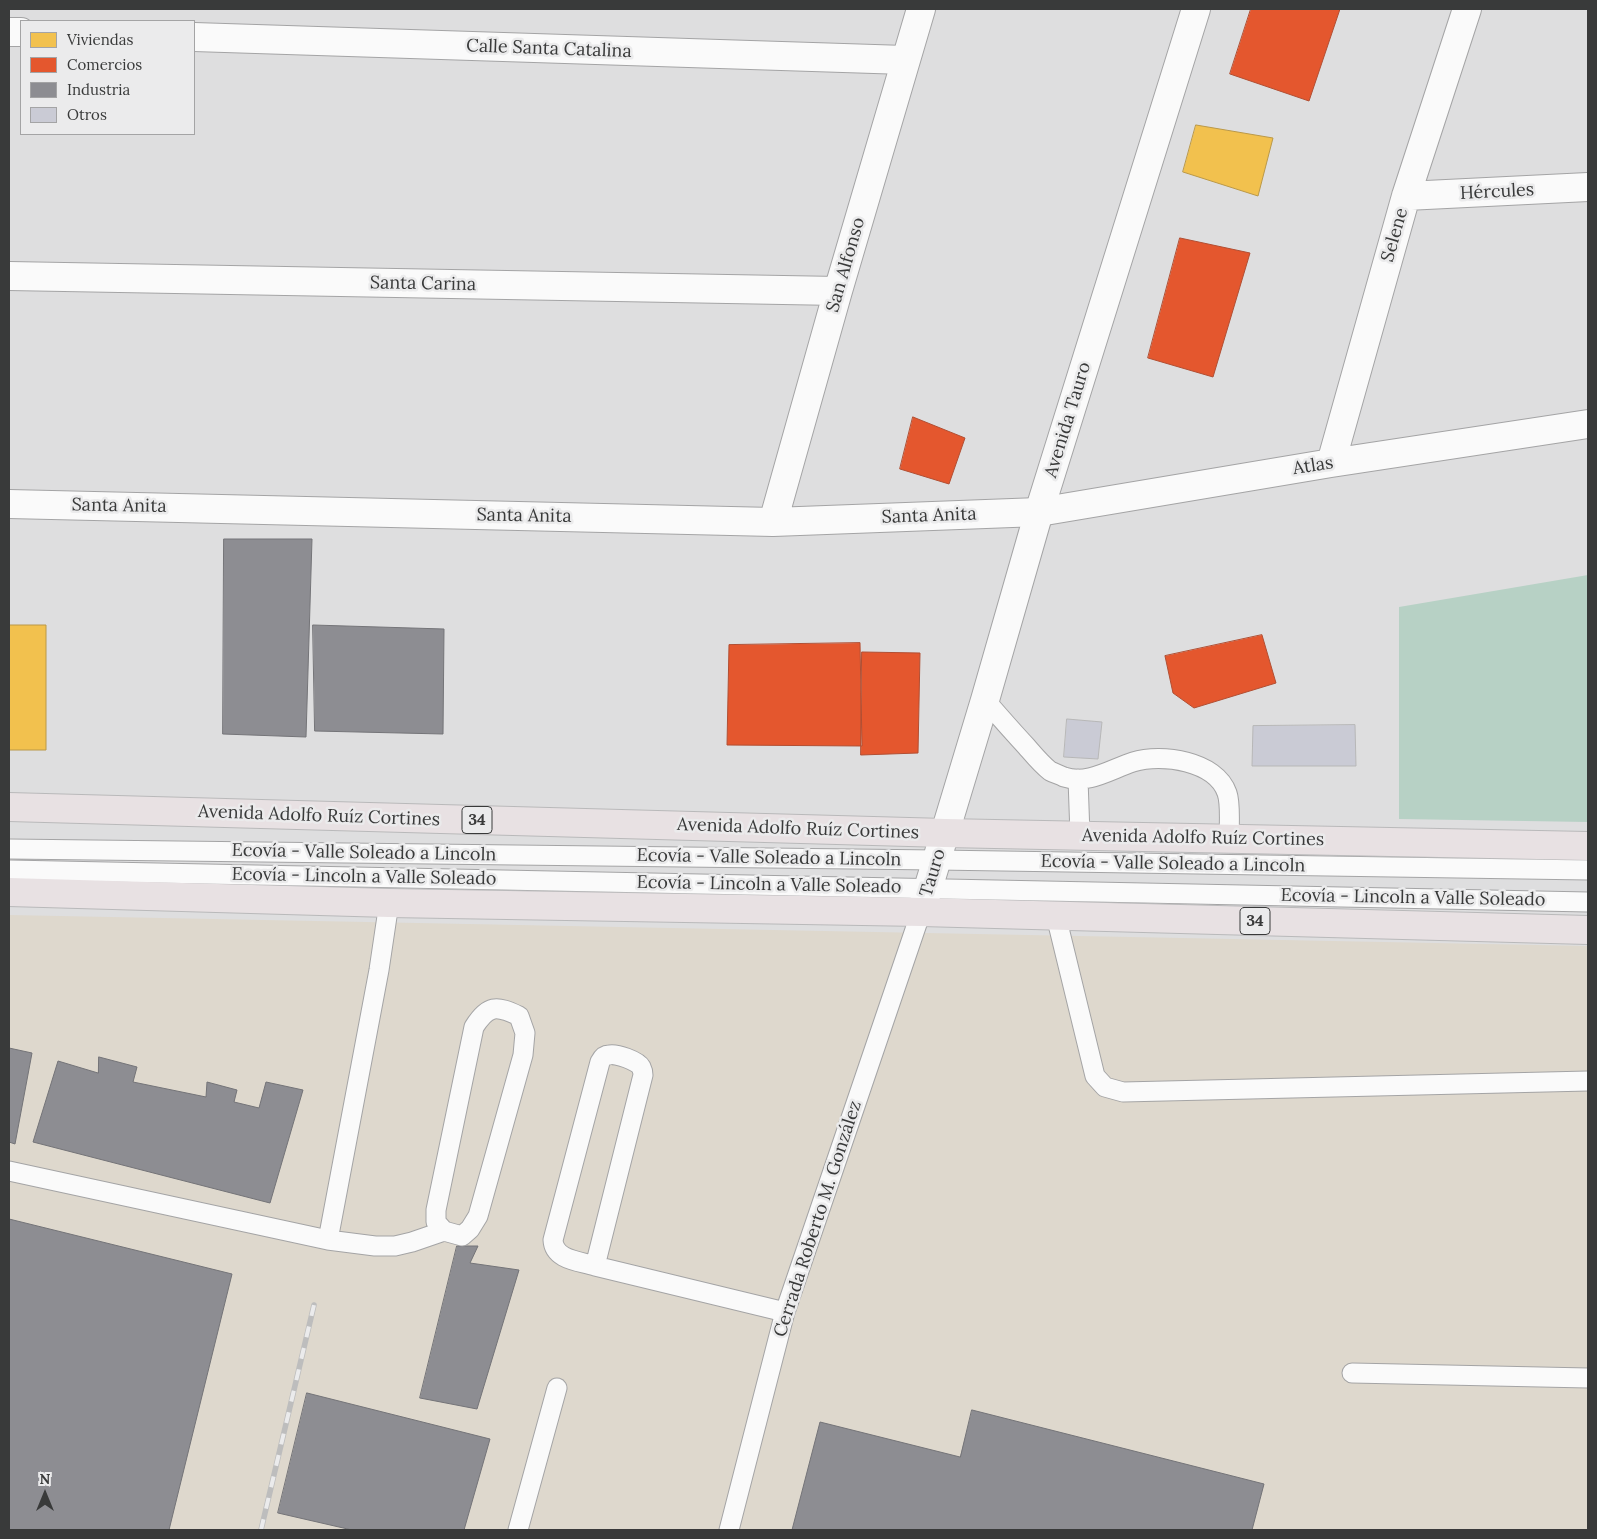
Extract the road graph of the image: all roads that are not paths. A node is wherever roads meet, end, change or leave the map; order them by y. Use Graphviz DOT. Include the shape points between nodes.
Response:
graph roads {
  1 [pos="921,9"];
  2 [pos="1196,9"];
  3 [pos="1467,9"];
  4 [pos="195,38"];
  5 [pos="905,60"];
  6 [pos="1588,187"];
  7 [pos="1406,196"];
  8 [pos="9,276"];
  9 [pos="838,291"];
  10 [pos="1588,424"];
  11 [pos="1331,462"];
  12 [pos="9,504"];
  13 [pos="1039,512"];
  14 [pos="773,522"];
  15 [pos="985,700"];
  16 [pos="1078,779"];
  17 [pos="9,807"];
  18 [pos="945,833"];
  19 [pos="1080,835"];
  20 [pos="1229,839"];
  21 [pos="1588,846"];
  22 [pos="9,849"];
  23 [pos="937,860"];
  24 [pos="9,870"];
  25 [pos="1588,870"];
  26 [pos="9,892"];
  27 [pos="925,900"];
  28 [pos="1588,902"];
  29 [pos="389,903"];
  30 [pos="1056,916"];
  31 [pos="1588,930"];
  32 [pos="1588,1081"];
  33 [pos="9,1171"];
  34 [pos="444,1231"];
  35 [pos="328,1240"];
  36 [pos="595,1266"];
  37 [pos="785,1312"];
  38 [pos="1352,1373"];
  39 [pos="1588,1378"];
  40 [pos="557,1388"];
  41 [pos="518,1530"];
  42 [pos="729,1530"];
  1 -- 5 [label="street, San Alfonso"];
  2 -- 13 [label="street, Avenida Tauro"];
  3 -- 7 [label="street, Selene"];
  4 -- 5 [label="street, Calle Santa Catalina"];
  5 -- 9 [label="street, San Alfonso"];
  6 -- 7 [label="street, Hércules"];
  7 -- 11 [label="street, Selene"];
  8 -- 9 [label="street, Santa Carina"];
  9 -- 14 [label="street, San Alfonso"];
  10 -- 11 [label="street, Atlas"];
  11 -- 13 [label="street, Atlas"];
  12 -- 14 [label="street, Santa Anita"];
  13 -- 14 [label="street, Santa Anita"];
  13 -- 15 [label="street, Avenida Tauro"];
  15 -- 16 [label="lane" via="1050,771"];
  15 -- 18 [label="street, Avenida Tauro"];
  16 -- 19 [label="lane"];
  16 -- 20 [label="lane" via="1152,759 1181,760 1196,765 1223,783 1228,796"];
  17 -- 18 [label="main road, Avenida Adolfo Ruíz Cortines / 34"];
  18 -- 19 [label="main road, Avenida Adolfo Ruíz Cortines / 34"];
  18 -- 23 [label="street, Tauro"];
  19 -- 20 [label="main road, Avenida Adolfo Ruíz Cortines / 34"];
  20 -- 21 [label="main road, Avenida Adolfo Ruíz Cortines / 34"];
  22 -- 23 [label="lane, Ecovía - Valle Soleado a Lincoln"];
  23 -- 25 [label="lane, Ecovía - Valle Soleado a Lincoln"];
  23 -- 27 [label="street, Tauro"];
  24 -- 27 [label="lane, Ecovía - Lincoln a Valle Soleado"];
  26 -- 29 [label="main road, 34"];
  27 -- 28 [label="lane, Ecovía - Lincoln a Valle Soleado"];
  27 -- 29 [label="main road, 34"];
  27 -- 30 [label="main road, 34"];
  27 -- 37 [label="lane, Cerrada Roberto M. González"];
  29 -- 35 [label="lane"];
  30 -- 31 [label="main road, 34"];
  30 -- 32 [label="lane" via="1095,1076 1105,1087 1114,1090"];
  33 -- 35 [label="lane"];
  34 -- 34 [label="lane" via="462,1236 478,1216 523,1055 525,1033 519,1016 508,1010 493,1008 482,1014 474,1027 436,1210 436,1222"];
  34 -- 35 [label="lane" via="395,1246"];
  36 -- 36 [label="lane" via="643,1075 637,1063 611,1054 600,1062 553,1240 559,1254"];
  36 -- 37 [label="lane"];
  37 -- 42 [label="lane, Cerrada Roberto M. González"];
  38 -- 39 [label="lane"];
  40 -- 41 [label="lane"];
}
